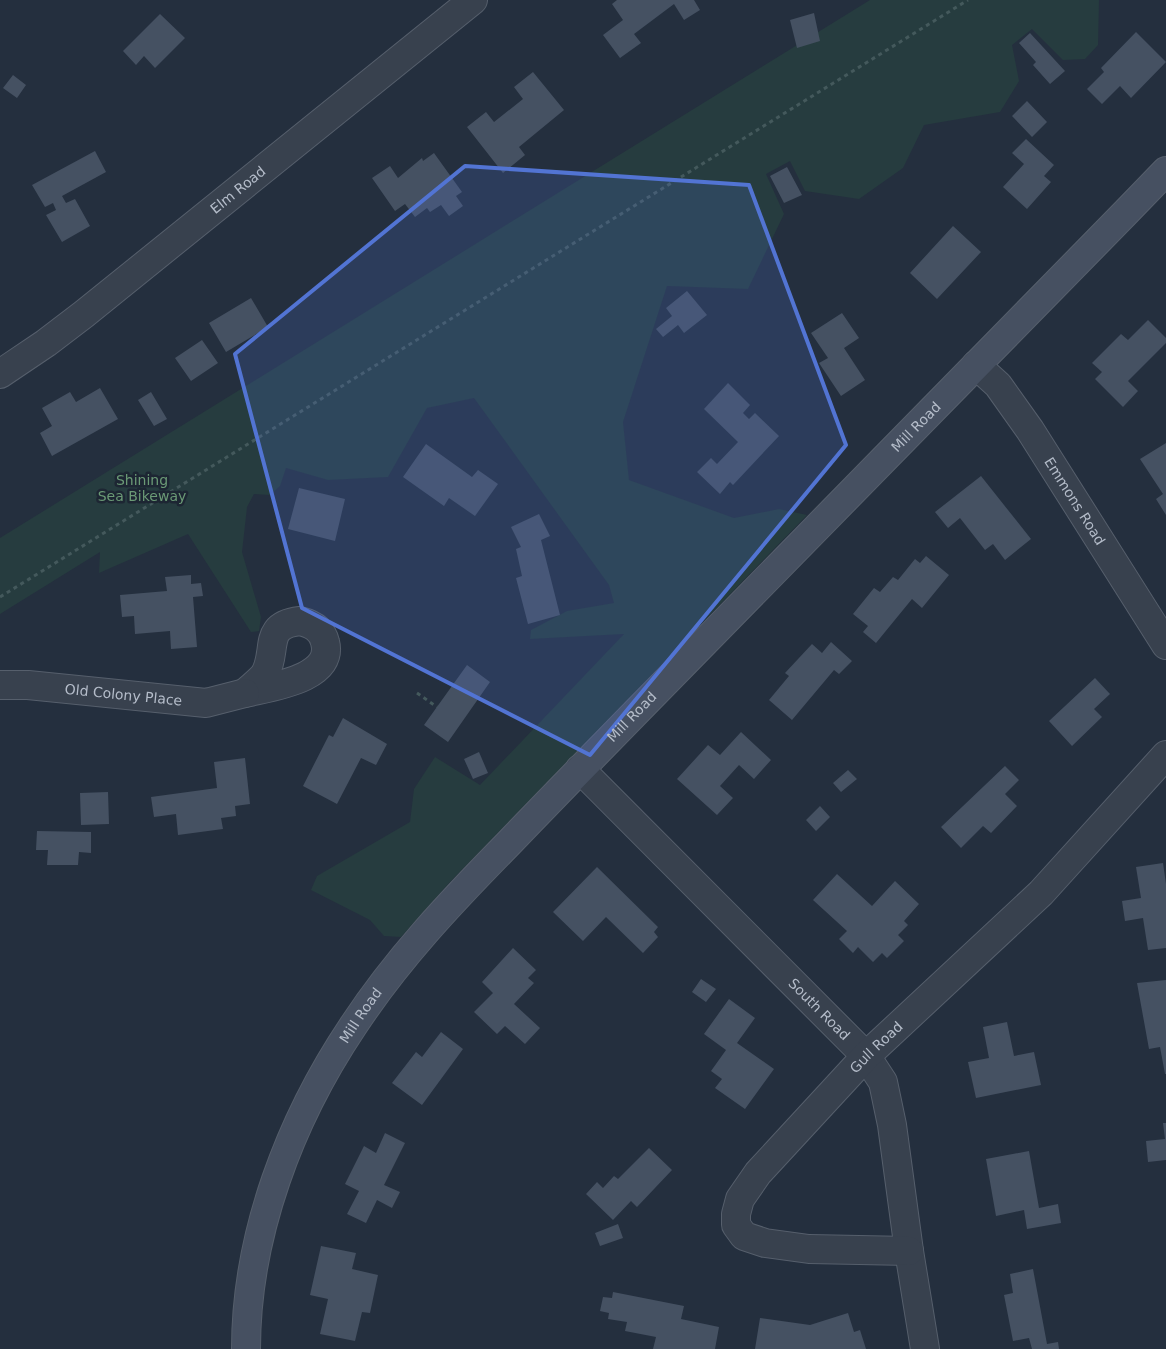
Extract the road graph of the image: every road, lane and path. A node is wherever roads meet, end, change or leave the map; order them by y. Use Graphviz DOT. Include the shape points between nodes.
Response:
graph roads {
  1 [pos="473,0"];
  2 [pos="968,0"];
  3 [pos="1166,170"];
  4 [pos="976,365"];
  5 [pos="0,374"];
  6 [pos="0,597"];
  7 [pos="1166,645"];
  8 [pos="0,685"];
  9 [pos="246,693"];
  10 [pos="417,693"];
  11 [pos="437,707"];
  12 [pos="1166,755"];
  13 [pos="580,769"];
  14 [pos="866,1056"];
  15 [pos="909,1251"];
  16 [pos="246,1349"];
  17 [pos="925,1349"];
  1 -- 5 [label="street, Elm Road" via="84,314"];
  2 -- 6 [label="path"];
  3 -- 4 [label="street, Mill Road"];
  4 -- 7 [label="street, Emmons Road" via="998,385 1030,430"];
  4 -- 13 [label="street, Mill Road"];
  8 -- 9 [label="street, Old Colony Place" via="206,703"];
  10 -- 11 [label="path"];
  12 -- 14 [label="street, Gull Road" via="1041,893"];
  13 -- 14 [label="street, South Road"];
  13 -- 16 [label="street, Mill Road" via="420,936 352,1027 319,1083 276,1181 261,1228 249,1299"];
  14 -- 15 [label="street, South Road" via="883,1082"];
  14 -- 15 [label="street, Gull Road" via="758,1173 740,1199 736,1225 744,1236 765,1243 809,1249"];
  15 -- 17 [label="street, South Road"];
}
